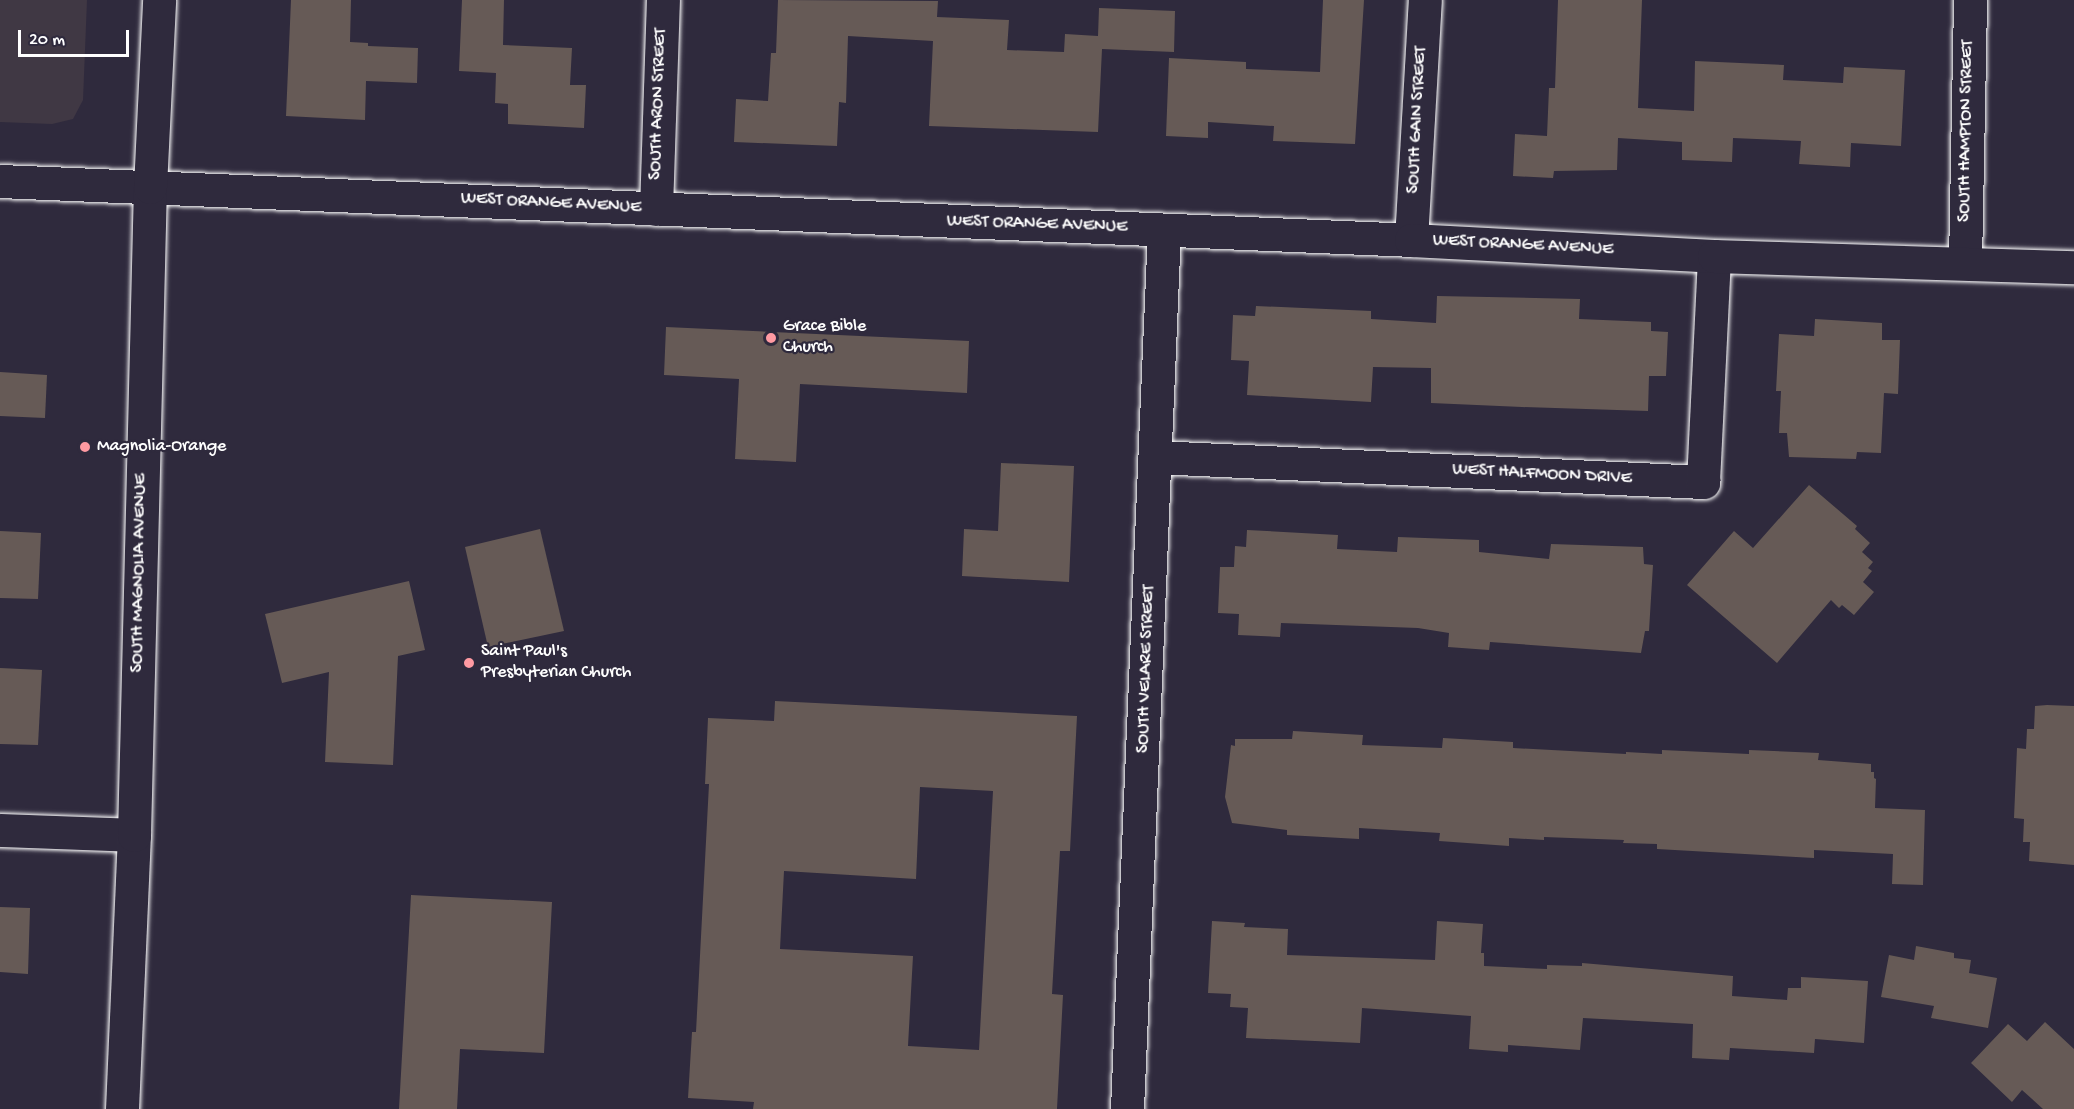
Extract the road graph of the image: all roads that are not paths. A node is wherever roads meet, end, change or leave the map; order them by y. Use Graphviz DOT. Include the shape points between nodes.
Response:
graph roads {
  1 [pos="159,0"];
  2 [pos="663,0"];
  3 [pos="1425,0"];
  4 [pos="1970,0"];
  5 [pos="0,181"];
  6 [pos="150,187"];
  7 [pos="656,209"];
  8 [pos="1164,230"];
  9 [pos="1411,240"];
  10 [pos="1714,256"];
  11 [pos="1965,263"];
  12 [pos="2074,267"];
  13 [pos="1155,457"];
  14 [pos="0,830"];
  15 [pos="134,835"];
  16 [pos="122,1109"];
  17 [pos="1127,1109"];
  1 -- 6 [label="street, SOUTH MAGNOLIA AVENUE"];
  2 -- 7 [label="street, SOUTH ARON STREET"];
  3 -- 9 [label="street, SOUTH GAIN STREET"];
  4 -- 11 [label="street, SOUTH HAMPTON STREET"];
  5 -- 6 [label="street, WEST ORANGE AVENUE"];
  6 -- 7 [label="street, WEST ORANGE AVENUE"];
  6 -- 15 [label="street, SOUTH MAGNOLIA AVENUE"];
  7 -- 8 [label="street, WEST ORANGE AVENUE"];
  8 -- 9 [label="street, WEST ORANGE AVENUE"];
  8 -- 13 [label="street, SOUTH VELARE STREET"];
  9 -- 10 [label="street, WEST ORANGE AVENUE"];
  10 -- 11 [label="street, WEST ORANGE AVENUE"];
  10 -- 13 [label="street, WEST HALFMOON DRIVE" via="1703,482"];
  11 -- 12 [label="street, WEST ORANGE AVENUE"];
  13 -- 17 [label="street, SOUTH VELARE STREET"];
  14 -- 15 [label="street"];
  15 -- 16 [label="street, SOUTH MAGNOLIA AVENUE"];
}
